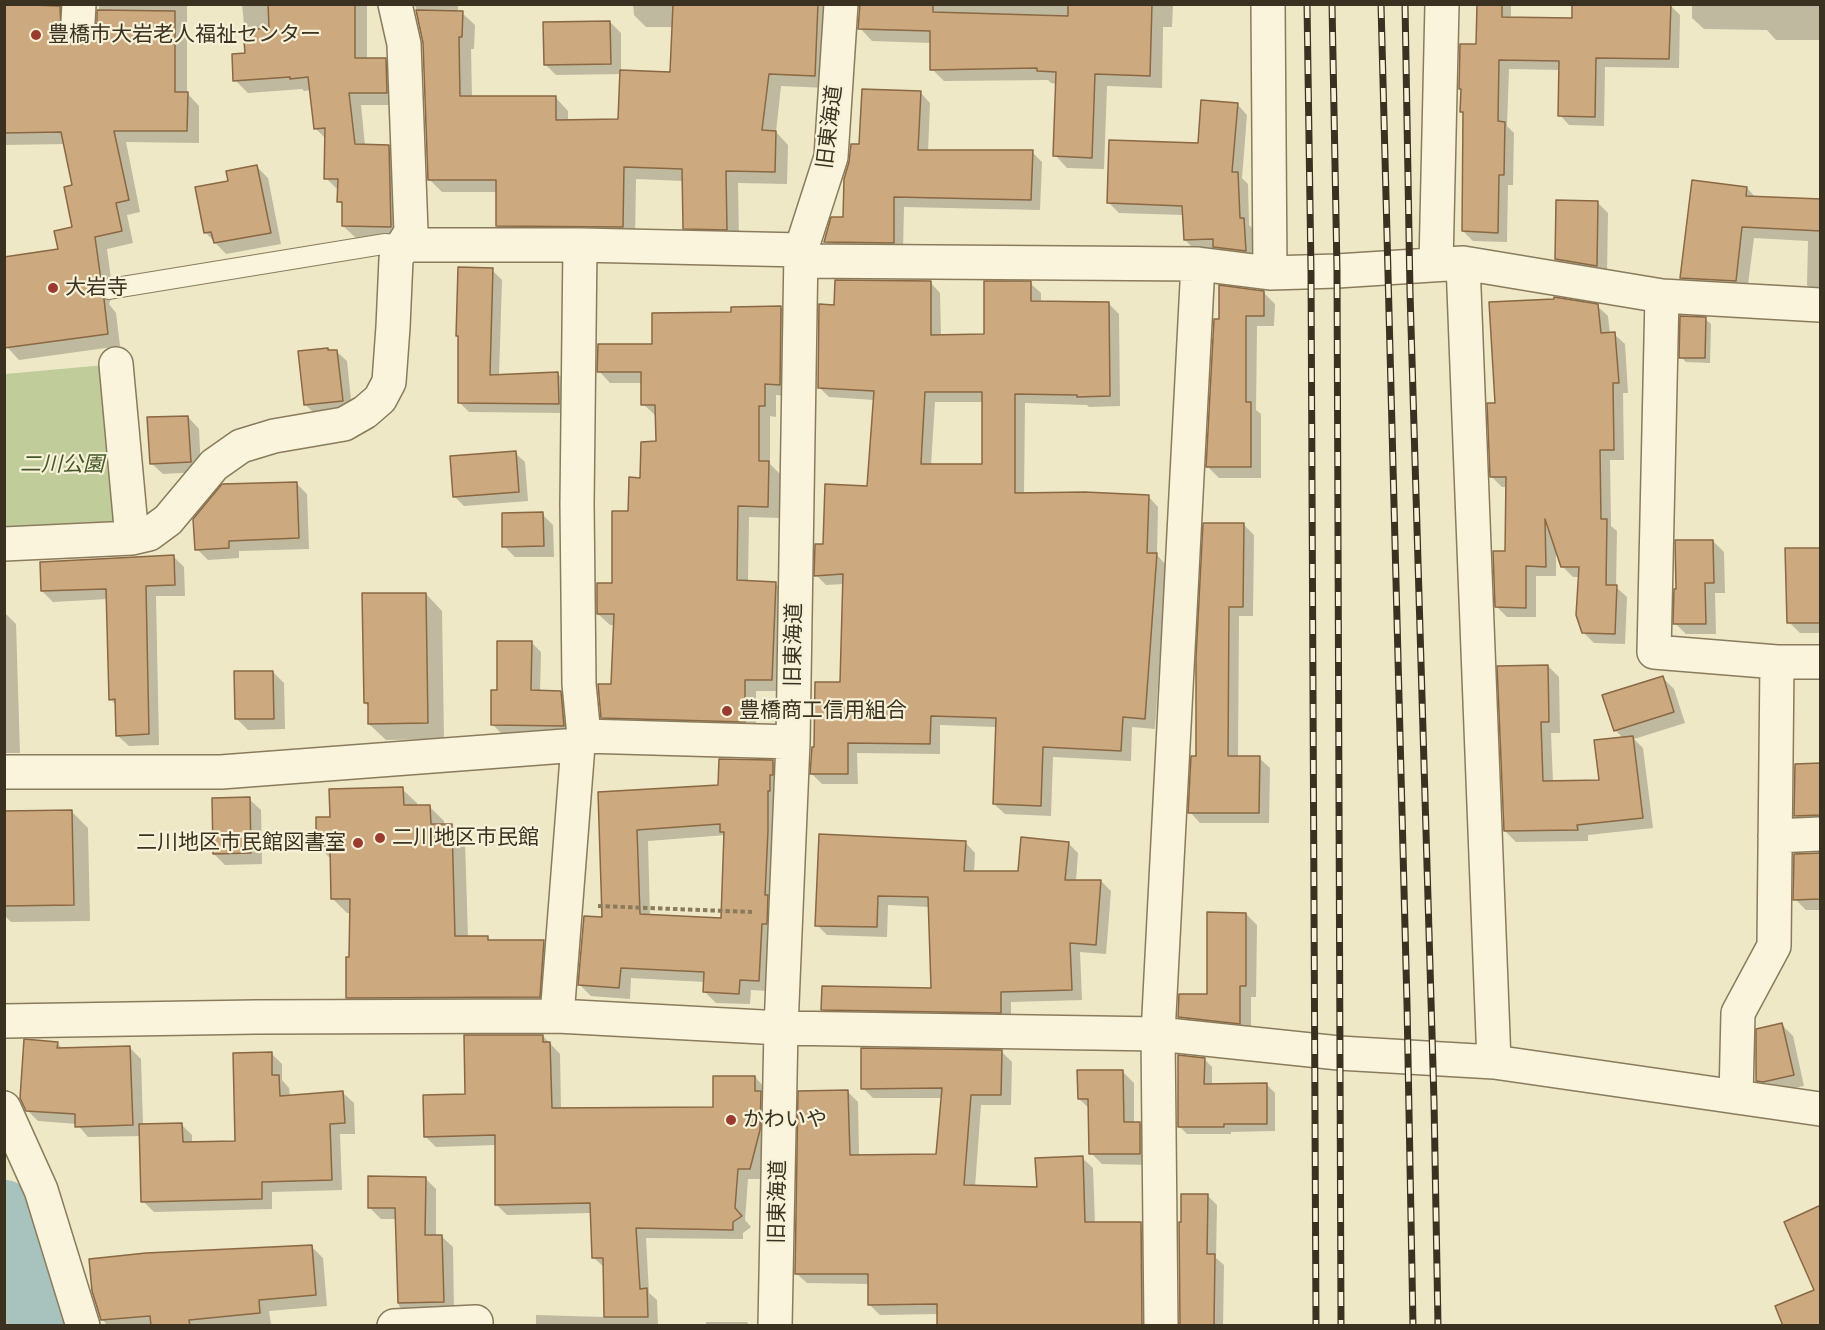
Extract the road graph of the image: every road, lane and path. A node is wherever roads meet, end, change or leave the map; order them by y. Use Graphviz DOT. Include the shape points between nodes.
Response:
graph roads {
  1 [pos="395,4"];
  2 [pos="841,4"];
  3 [pos="1268,4"];
  4 [pos="1442,4"];
  5 [pos="580,244"];
  6 [pos="403,245"];
  7 [pos="801,255"];
  8 [pos="1450,263"];
  9 [pos="1198,264"];
  10 [pos="1270,273"];
  11 [pos="110,289"];
  12 [pos="1662,296"];
  13 [pos="1821,305"];
  14 [pos="116,364"];
  15 [pos="132,537"];
  16 [pos="4,544"];
  17 [pos="1777,662"];
  18 [pos="1821,662"];
  19 [pos="581,740"];
  20 [pos="793,742"];
  21 [pos="4,772"];
  22 [pos="1821,834"];
  23 [pos="1775,836"];
  24 [pos="566,904"];
  25 [pos="786,914"];
  26 [pos="557,1016"];
  27 [pos="4,1021"];
  28 [pos="781,1028"];
  29 [pos="1158,1034"];
  30 [pos="1494,1062"];
  31 [pos="1736,1097"];
  32 [pos="4,1108"];
  33 [pos="1821,1109"];
  34 [pos="83,1326"];
  35 [pos="394,1326"];
  36 [pos="476,1326"];
  37 [pos="775,1326"];
  38 [pos="1161,1326"];
  1 -- 6 [label="street" via="404,44 411,232"];
  2 -- 7 [label="street, 旧東海道" via="831,157"];
  3 -- 10 [label="street"];
  4 -- 8 [label="street"];
  5 -- 6 [label="street"];
  5 -- 7 [label="street"];
  5 -- 19 [label="street" via="577,504"];
  6 -- 11 [label="lane" via="384,244"];
  6 -- 15 [label="street" via="396,259 388,382 380,399 344,424 241,446 214,465 168,520 149,534"];
  7 -- 9 [label="street"];
  7 -- 20 [label="street, 旧東海道"];
  8 -- 10 [label="street"];
  8 -- 12 [label="street"];
  8 -- 30 [label="street"];
  9 -- 10 [label="street"];
  9 -- 29 [label="street"];
  12 -- 13 [label="street"];
  12 -- 17 [label="street" via="1654,652"];
  14 -- 15 [label="street"];
  15 -- 16 [label="street"];
  17 -- 18 [label="street"];
  17 -- 23 [label="street"];
  19 -- 20 [label="street"];
  19 -- 21 [label="street" via="220,772"];
  19 -- 24 [label="street"];
  20 -- 25 [label="street, 旧東海道"];
  22 -- 23 [label="street"];
  23 -- 31 [label="street" via="1774,946 1738,1013"];
  24 -- 25 [label="path"];
  24 -- 26 [label="street"];
  25 -- 28 [label="street, 旧東海道"];
  26 -- 27 [label="street"];
  26 -- 28 [label="street"];
  28 -- 29 [label="street"];
  28 -- 37 [label="street, 旧東海道"];
  29 -- 30 [label="street" via="1339,1053"];
  29 -- 38 [label="street"];
  30 -- 31 [label="street"];
  31 -- 33 [label="street"];
  32 -- 34 [label="street" via="41,1190"];
  35 -- 36 [label="street" via="476,1322"];
}
